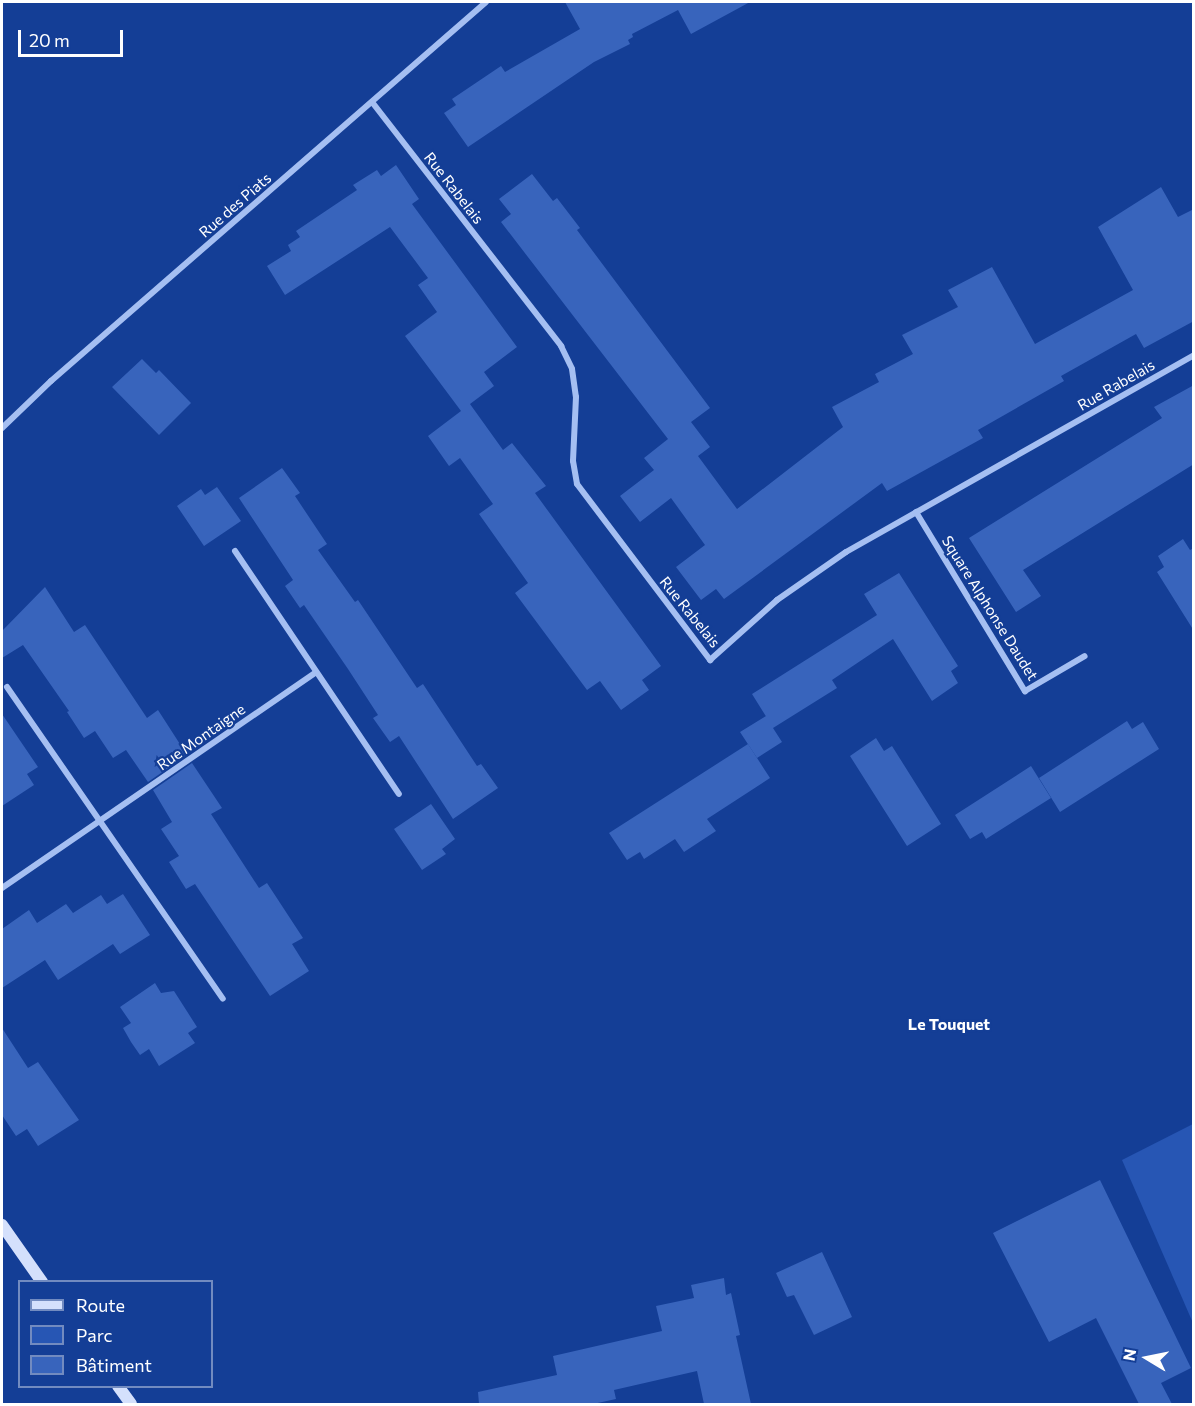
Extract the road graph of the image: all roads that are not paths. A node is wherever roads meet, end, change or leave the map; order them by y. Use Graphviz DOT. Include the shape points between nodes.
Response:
graph roads {
  1 [pos="486,2"];
  2 [pos="372,102"];
  3 [pos="1194,355"];
  4 [pos="2,428"];
  5 [pos="916,512"];
  6 [pos="235,551"];
  7 [pos="1085,656"];
  8 [pos="316,672"];
  9 [pos="7,687"];
  10 [pos="399,794"];
  11 [pos="100,821"];
  12 [pos="2,888"];
  13 [pos="223,999"];
  14 [pos="2,1225"];
  15 [pos="41,1280"];
  16 [pos="119,1388"];
  17 [pos="131,1404"];
  1 -- 2 [label="street, Rue des Piats"];
  2 -- 4 [label="street, Rue des Piats"];
  2 -- 5 [label="street, Rue Rabelais" via="561,346 572,369 577,484 710,660 777,600 846,552"];
  3 -- 5 [label="street, Rue Rabelais"];
  5 -- 7 [label="street, Square Alphonse Daudet" via="1025,691"];
  6 -- 8 [label="street"];
  8 -- 10 [label="street"];
  8 -- 11 [label="street, Rue Montaigne"];
  9 -- 11 [label="street"];
  11 -- 12 [label="street, Rue Montaigne"];
  11 -- 13 [label="street"];
  14 -- 15 [label="street"];
  16 -- 17 [label="street"];
}
